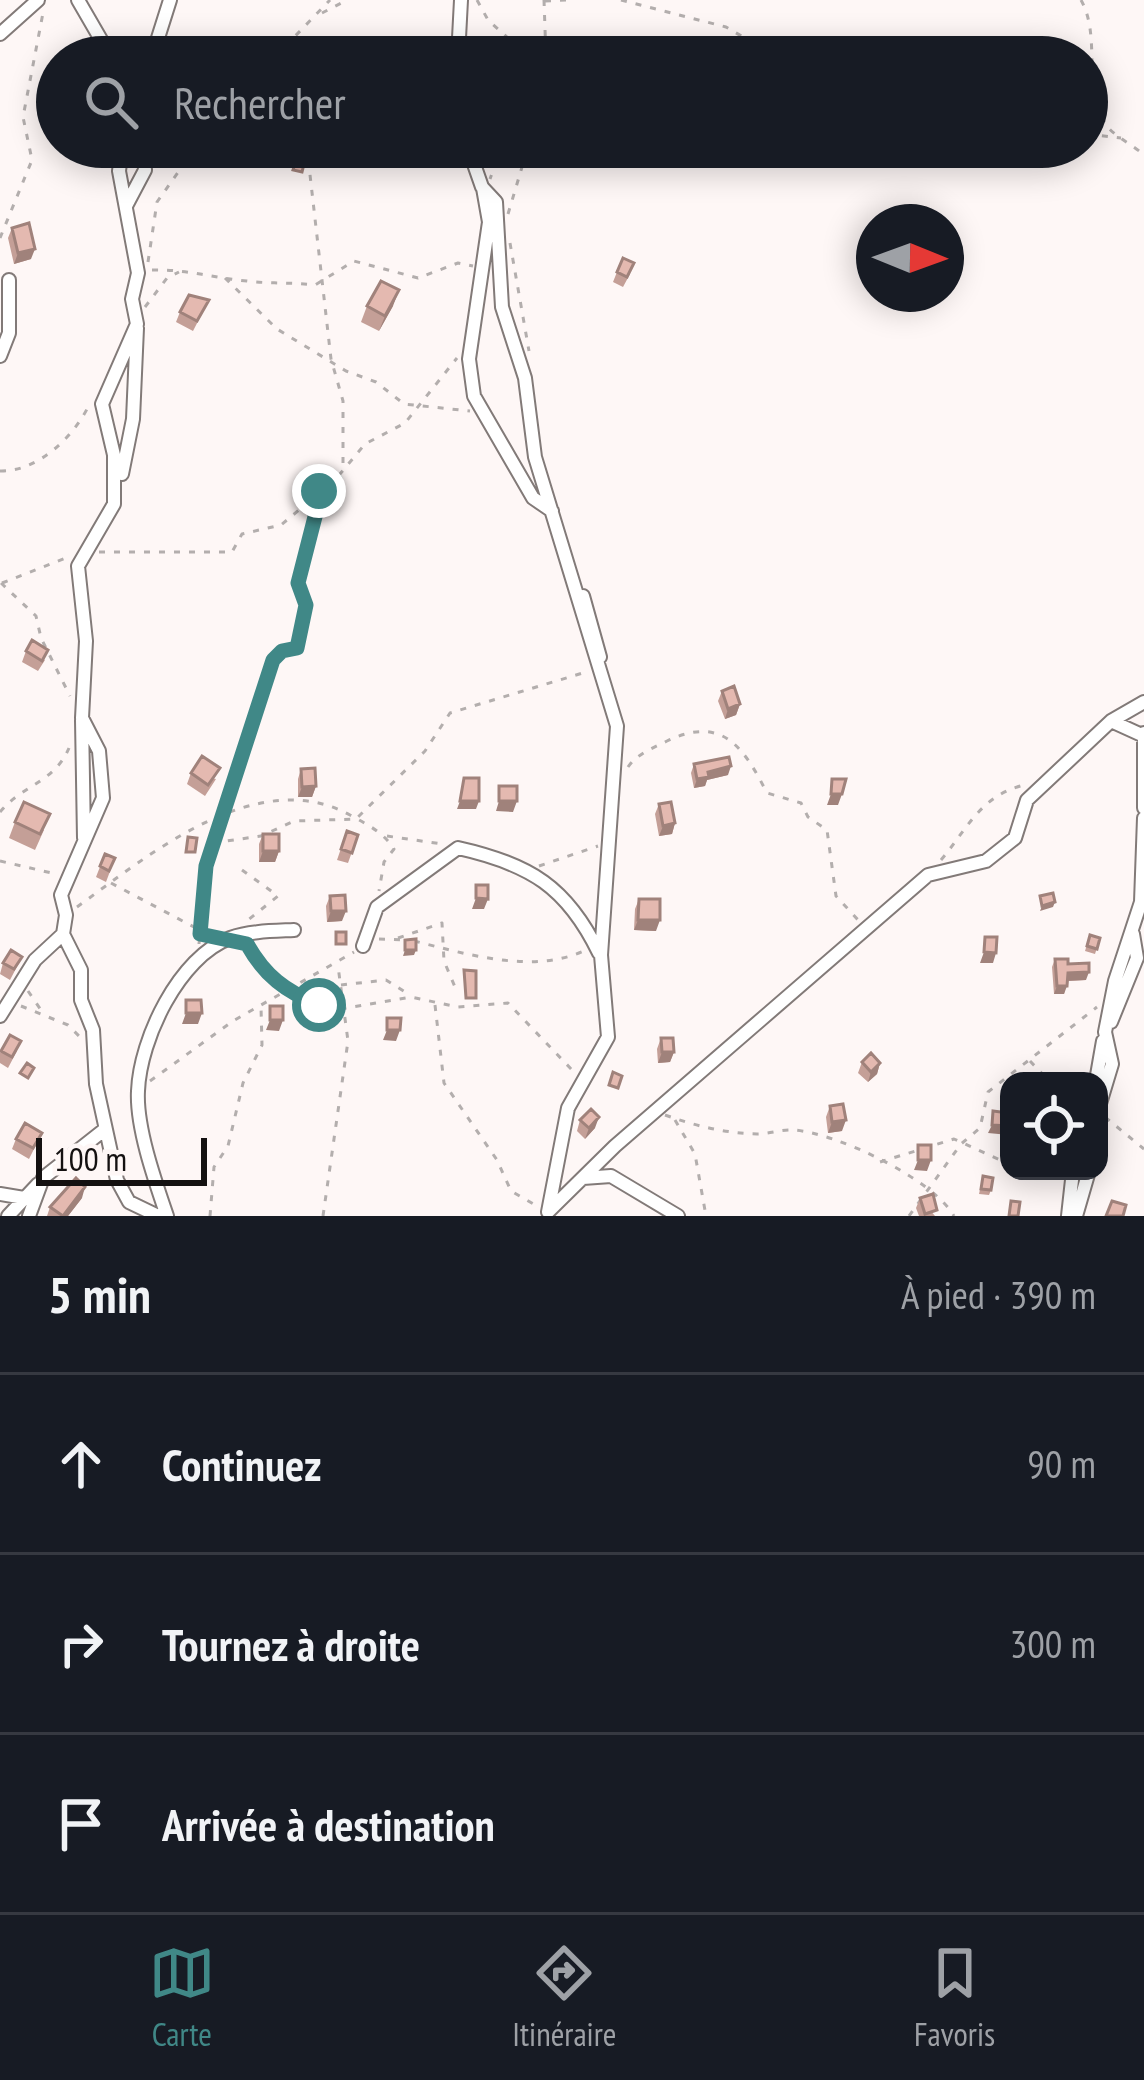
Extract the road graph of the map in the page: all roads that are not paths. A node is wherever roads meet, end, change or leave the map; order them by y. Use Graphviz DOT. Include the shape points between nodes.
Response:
graph roads {
  1 [pos="22,0"];
  2 [pos="38,0"];
  3 [pos="78,0"];
  4 [pos="170,0"];
  5 [pos="461,0"];
  6 [pos="17,15"];
  7 [pos="0,34"];
  8 [pos="99,36"];
  9 [pos="159,36"];
  10 [pos="459,36"];
  11 [pos="119,168"];
  12 [pos="146,168"];
  13 [pos="476,168"];
  14 [pos="484,189"];
  15 [pos="127,206"];
  16 [pos="9,280"];
  17 [pos="137,320"];
  18 [pos="0,356"];
  19 [pos="113,504"];
  20 [pos="554,512"];
  21 [pos="1144,702"];
  22 [pos="1111,721"];
  23 [pos="1144,735"];
  24 [pos="1143,764"];
  25 [pos="1144,808"];
  26 [pos="1144,818"];
  27 [pos="1132,927"];
  28 [pos="294,930"];
  29 [pos="63,934"];
  30 [pos="363,946"];
  31 [pos="598,950"];
  32 [pos="0,1016"];
  33 [pos="1106,1032"];
  34 [pos="1098,1072"];
  35 [pos="1108,1092"];
  36 [pos="104,1130"];
  37 [pos="43,1178"];
  38 [pos="583,1178"];
  39 [pos="1073,1180"];
  40 [pos="1085,1180"];
  41 [pos="0,1194"];
  42 [pos="24,1198"];
  43 [pos="547,1214"];
  44 [pos="8,1216"];
  45 [pos="29,1216"];
  46 [pos="158,1216"];
  47 [pos="167,1216"];
  48 [pos="678,1216"];
  49 [pos="1072,1216"];
  1 -- 6 [label="street"];
  2 -- 6 [label="street"];
  3 -- 8 [label="street"];
  4 -- 9 [label="street"];
  5 -- 10 [label="street"];
  6 -- 7 [label="street"];
  11 -- 15 [label="street"];
  12 -- 15 [label="street"];
  13 -- 14 [label="street"];
  14 -- 20 [label="street" via="502,225 502,307"];
  14 -- 20 [label="street" via="489,222 469,358 482,415 533,497"];
  15 -- 17 [label="street"];
  16 -- 18 [label="street" via="9,333"];
  17 -- 19 [label="street" via="133,418"];
  17 -- 19 [label="street" via="102,404 114,455"];
  19 -- 29 [label="street" via="78,566 86,640 82,718 99,751 103,798 64,877"];
  20 -- 31 [label="street" via="595,628 617,725"];
  21 -- 22 [label="street"];
  22 -- 23 [label="street"];
  22 -- 38 [label="street" via="1027,800 1015,838 986,861 928,874"];
  23 -- 24 [label="street"];
  24 -- 25 [label="street"];
  26 -- 27 [label="street" via="1141,902"];
  27 -- 33 [label="street"];
  27 -- 33 [label="street" via="1137,958"];
  28 -- 47 [label="street" via="230,938 198,962 170,997 142,1060 137,1096"];
  29 -- 32 [label="street" via="35,960"];
  29 -- 36 [label="street" via="81,970"];
  30 -- 31 [label="street" via="377,907 458,848 521,867 563,894"];
  31 -- 43 [label="street" via="608,1037 568,1108"];
  33 -- 34 [label="street"];
  33 -- 35 [label="street"];
  36 -- 37 [label="street"];
  36 -- 46 [label="street" via="129,1202"];
  37 -- 42 [label="street"];
  37 -- 45 [label="street"];
  38 -- 43 [label="street"];
  38 -- 48 [label="street" via="611,1175"];
  39 -- 49 [label="street"];
  40 -- 49 [label="street"];
  41 -- 42 [label="street"];
  42 -- 44 [label="street"];
}
